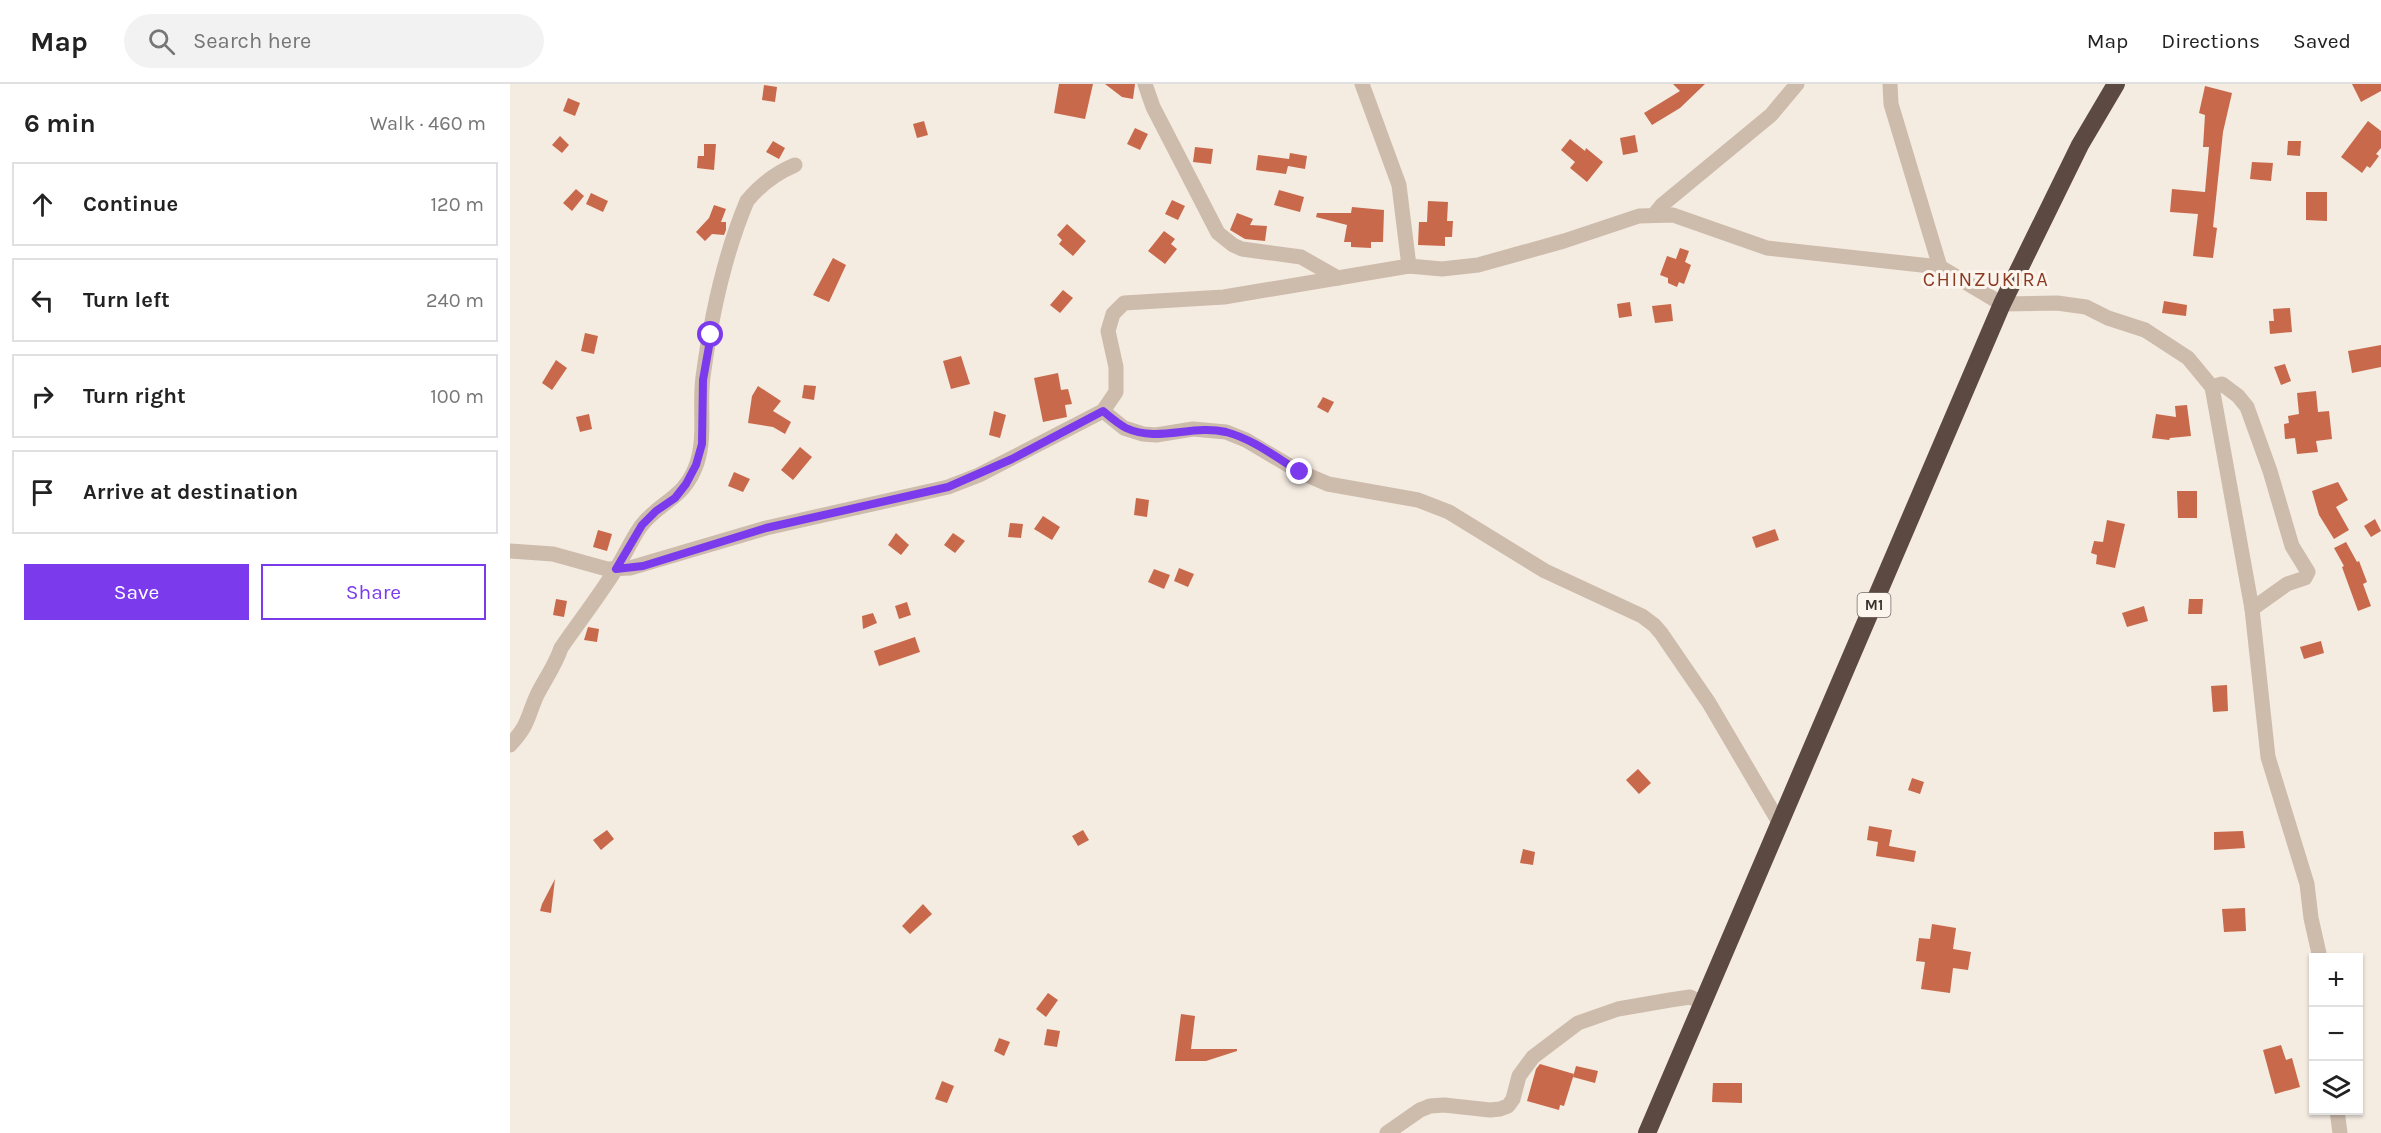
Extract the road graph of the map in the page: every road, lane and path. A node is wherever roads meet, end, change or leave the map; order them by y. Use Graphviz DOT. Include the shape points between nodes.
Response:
graph roads {
  1 [pos="1145,84"];
  2 [pos="1362,84"];
  3 [pos="1797,84"];
  4 [pos="1890,84"];
  5 [pos="2116,84"];
  6 [pos="795,165"];
  7 [pos="1654,215"];
  8 [pos="1408,266"];
  9 [pos="1940,267"];
  10 [pos="1338,278"];
  11 [pos="2002,304"];
  12 [pos="2212,387"];
  13 [pos="1103,411"];
  14 [pos="510,551"];
  15 [pos="616,569"];
  16 [pos="2252,609"];
  17 [pos="510,745"];
  18 [pos="1780,824"];
  19 [pos="2319,953"];
  20 [pos="1703,1003"];
  21 [pos="2338,1115"];
  22 [pos="1387,1133"];
  23 [pos="1647,1133"];
  24 [pos="2340,1133"];
  1 -- 10 [label="street" via="1218,233 1242,249 1301,257"];
  2 -- 8 [label="street" via="1399,185"];
  3 -- 7 [label="street" via="1771,115"];
  4 -- 9 [label="street" via="1891,104"];
  5 -- 11 [label="highway, M1" via="2080,145"];
  6 -- 15 [label="street" via="780,171 752,195 728,250 716,295 703,380 702,444 696,465 675,498 642,525"];
  7 -- 8 [label="street" via="1639,216 1478,265 1442,269"];
  7 -- 9 [label="street" via="1673,215 1767,248"];
  8 -- 10 [label="street"];
  9 -- 11 [label="street"];
  10 -- 13 [label="street" via="1224,297 1124,303 1113,314 1108,331 1116,367 1116,392"];
  11 -- 12 [label="street" via="2086,307 2145,330 2188,358"];
  11 -- 18 [label="highway, M1"];
  12 -- 16 [label="street"];
  12 -- 16 [label="street" via="2222,384 2247,407 2271,471 2292,546 2308,572 2306,578 2287,584"];
  13 -- 15 [label="street" via="1001,465 948,487 766,528 643,566"];
  13 -- 18 [label="street" via="1124,428 1143,434 1193,429 1226,432 1328,484 1419,500 1449,512 1545,571 1642,616 1654,624 1703,694"];
  14 -- 15 [label="street" via="546,553"];
  15 -- 17 [label="street" via="561,648 525,728"];
  16 -- 19 [label="street" via="2268,757 2307,884"];
  18 -- 20 [label="highway, M1"];
  20 -- 22 [label="street" via="1690,997 1670,1000 1618,1009 1578,1023 1533,1057 1519,1076 1509,1106 1490,1110 1430,1106"];
  20 -- 23 [label="highway, M1"];
  21 -- 24 [label="street"];
}
